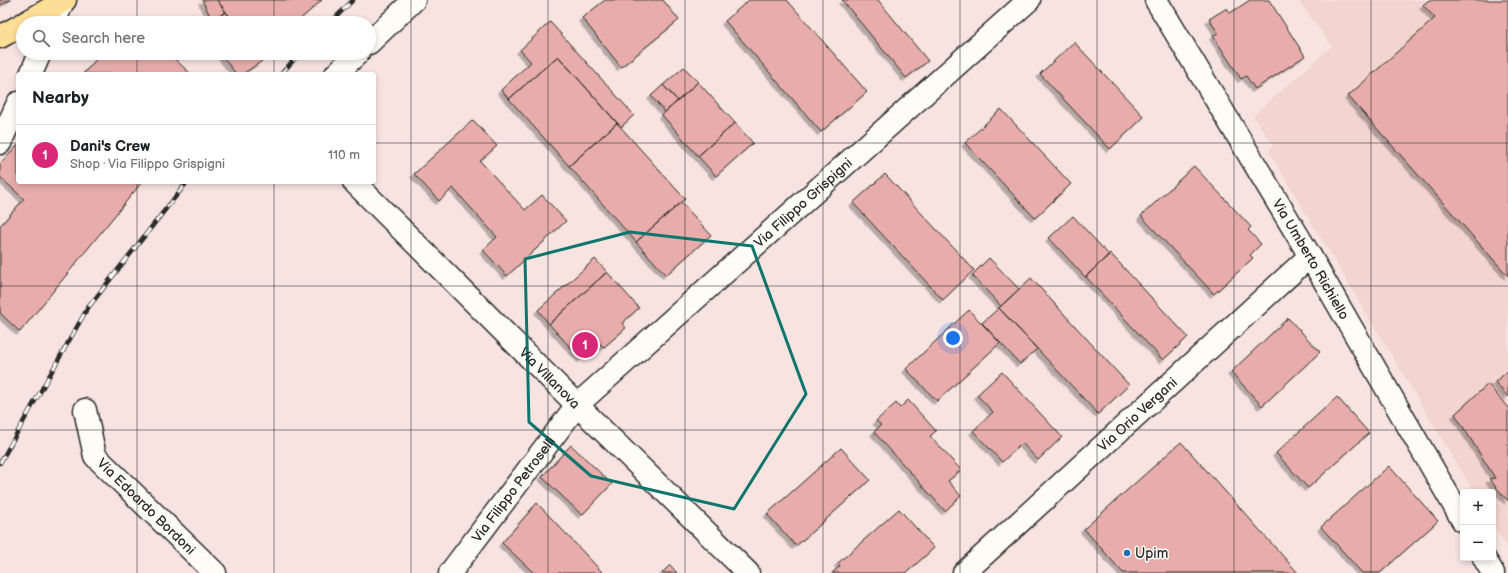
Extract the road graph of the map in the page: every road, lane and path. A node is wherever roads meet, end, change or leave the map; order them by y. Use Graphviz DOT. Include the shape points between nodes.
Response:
graph roads {
  1 [pos="414,0"];
  2 [pos="1029,0"];
  3 [pos="64,1"];
  4 [pos="1161,1"];
  5 [pos="38,16"];
  6 [pos="57,16"];
  7 [pos="16,28"];
  8 [pos="376,36"];
  9 [pos="0,37"];
  10 [pos="37,60"];
  11 [pos="351,60"];
  12 [pos="32,72"];
  13 [pos="338,72"];
  14 [pos="16,107"];
  15 [pos="0,143"];
  16 [pos="356,184"];
  17 [pos="1310,256"];
  18 [pos="577,405"];
  19 [pos="85,410"];
  20 [pos="1460,516"];
  21 [pos="1486,561"];
  22 [pos="216,573"];
  23 [pos="450,573"];
  24 [pos="748,573"];
  25 [pos="964,573"];
  26 [pos="1493,573"];
  1 -- 8 [label="street"];
  2 -- 18 [label="street, Via Filippo Grispigni"];
  3 -- 5 [label="main road"];
  3 -- 6 [label="street"];
  4 -- 17 [label="street, Via Umberto Richiello"];
  7 -- 9 [label="main road"];
  10 -- 12 [label="street"];
  11 -- 13 [label="street"];
  14 -- 15 [label="street"];
  16 -- 18 [label="street, Via Villanova"];
  17 -- 20 [label="street, Via Umberto Richiello"];
  17 -- 25 [label="street, Via Orio Vergani"];
  18 -- 23 [label="street, Via Filippo Petroselli"];
  18 -- 24 [label="street, Via Villanova"];
  19 -- 22 [label="street, Via Edoardo Bordoni" via="95,456"];
  21 -- 26 [label="street"];
}
